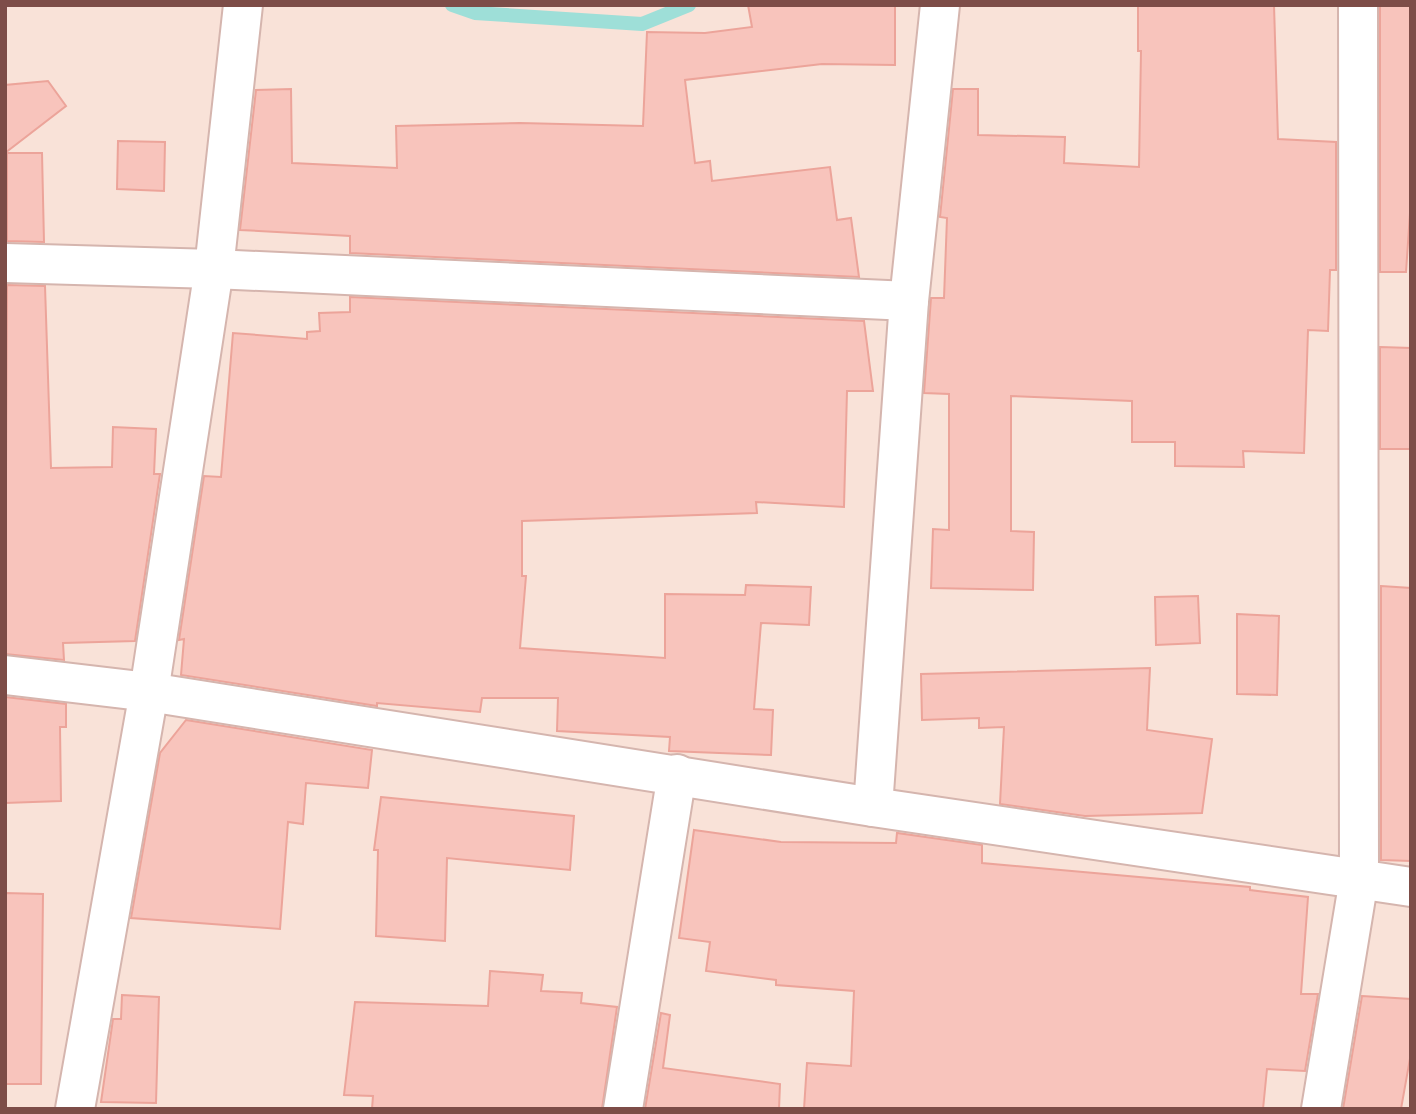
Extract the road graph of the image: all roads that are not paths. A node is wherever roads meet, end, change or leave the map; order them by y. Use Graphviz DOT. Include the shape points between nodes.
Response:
graph roads {
  1 [pos="243,5"];
  2 [pos="940,5"];
  3 [pos="1358,5"];
  4 [pos="5,263"];
  5 [pos="214,269"];
  6 [pos="909,301"];
  7 [pos="5,675"];
  8 [pos="149,692"];
  9 [pos="677,774"];
  10 [pos="873,807"];
  11 [pos="1359,879"];
  12 [pos="1411,887"];
  13 [pos="75,1109"];
  14 [pos="623,1109"];
  15 [pos="1321,1109"];
  1 -- 5 [label="street"];
  2 -- 6 [label="street"];
  3 -- 11 [label="street"];
  4 -- 5 [label="street"];
  5 -- 6 [label="street"];
  5 -- 8 [label="street"];
  6 -- 10 [label="street"];
  7 -- 8 [label="street"];
  8 -- 9 [label="street"];
  8 -- 13 [label="street"];
  9 -- 10 [label="street"];
  9 -- 14 [label="street"];
  10 -- 11 [label="street"];
  11 -- 12 [label="street"];
  11 -- 15 [label="street"];
}
